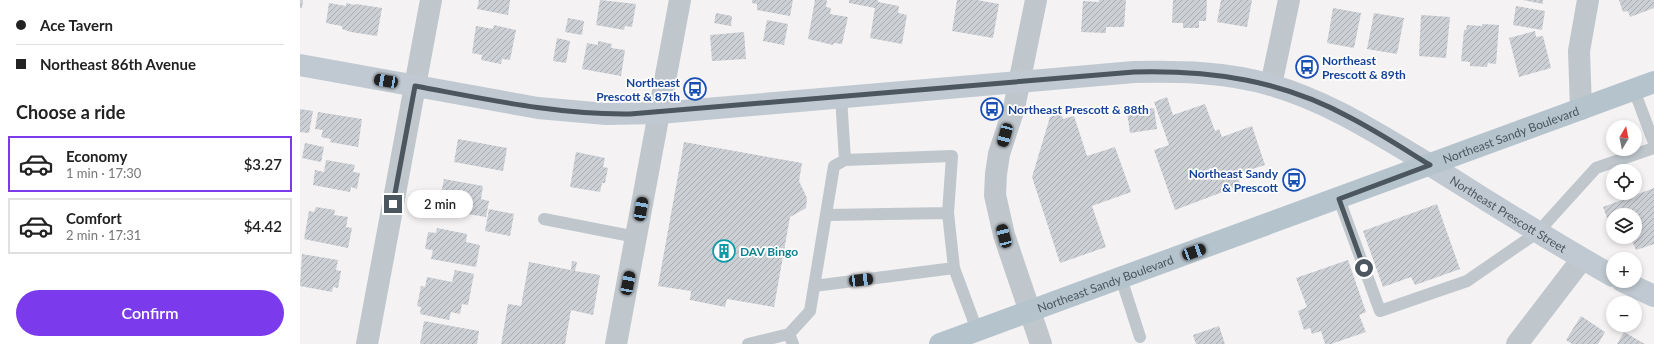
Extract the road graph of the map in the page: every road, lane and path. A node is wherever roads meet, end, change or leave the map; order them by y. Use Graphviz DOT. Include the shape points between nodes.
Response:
graph roads {
  1 [pos="431,0"];
  2 [pos="680,0"];
  3 [pos="1036,0"];
  4 [pos="1289,0"];
  5 [pos="1588,0"];
  6 [pos="300,66"];
  7 [pos="1020,82"];
  8 [pos="1271,85"];
  9 [pos="415,86"];
  10 [pos="1644,86"];
  11 [pos="841,98"];
  12 [pos="1581,109"];
  13 [pos="659,113"];
  14 [pos="1654,143"];
  15 [pos="1654,148"];
  16 [pos="845,160"];
  17 [pos="1430,165"];
  18 [pos="1339,199"];
  19 [pos="948,213"];
  20 [pos="826,215"];
  21 [pos="544,220"];
  22 [pos="1538,232"];
  23 [pos="636,237"];
  24 [pos="1582,259"];
  25 [pos="954,268"];
  26 [pos="1606,272"];
  27 [pos="1121,278"];
  28 [pos="814,286"];
  29 [pos="1637,288"];
  30 [pos="1654,296"];
  31 [pos="1029,312"];
  32 [pos="977,330"];
  33 [pos="1140,337"];
  34 [pos="791,339"];
  35 [pos="367,344"];
  36 [pos="616,344"];
  37 [pos="748,344"];
  38 [pos="940,344"];
  39 [pos="1041,344"];
  40 [pos="1517,344"];
  1 -- 9 [label="street"];
  2 -- 13 [label="street"];
  3 -- 7 [label="street"];
  4 -- 8 [label="street"];
  5 -- 12 [label="street" via="1579,52"];
  6 -- 9 [label="street, Northeast Prescott Street"];
  7 -- 8 [label="street, Northeast Prescott Street" via="1134,72 1166,72 1218,75"];
  7 -- 11 [label="street, Northeast Prescott Street"];
  7 -- 31 [label="street" via="999,154 995,195 1004,236"];
  8 -- 17 [label="street, Northeast Prescott Street" via="1328,106 1352,118"];
  9 -- 13 [label="street, Northeast Prescott Street" via="574,112"];
  9 -- 35 [label="street"];
  10 -- 12 [label="main road, Northeast Sandy Boulevard"];
  10 -- 14 [label="lane"];
  11 -- 13 [label="street, Northeast Prescott Street"];
  11 -- 16 [label="lane"];
  12 -- 17 [label="main road, Northeast Sandy Boulevard"];
  13 -- 23 [label="street"];
  15 -- 22 [label="lane" via="1596,168"];
  16 -- 19 [label="lane" via="952,156"];
  16 -- 20 [label="lane" via="834,166"];
  17 -- 18 [label="main road, Northeast Sandy Boulevard"];
  17 -- 22 [label="street, Northeast Prescott Street"];
  18 -- 22 [label="lane" via="1380,311 1467,281"];
  18 -- 27 [label="main road, Northeast Sandy Boulevard"];
  19 -- 20 [label="lane"];
  19 -- 25 [label="lane"];
  20 -- 28 [label="lane"];
  21 -- 23 [label="lane"];
  22 -- 24 [label="street, Northeast Prescott Street"];
  23 -- 36 [label="street"];
  24 -- 26 [label="street, Northeast Prescott Street"];
  24 -- 40 [label="street"];
  25 -- 28 [label="lane"];
  25 -- 32 [label="lane"];
  27 -- 31 [label="main road, Northeast Sandy Boulevard"];
  27 -- 33 [label="lane"];
  28 -- 34 [label="lane" via="810,311"];
  29 -- 30 [label="street"];
  31 -- 32 [label="main road, Northeast Sandy Boulevard"];
  31 -- 39 [label="street"];
  32 -- 38 [label="main road, Northeast Sandy Boulevard"];
  34 -- 37 [label="lane"];
}
